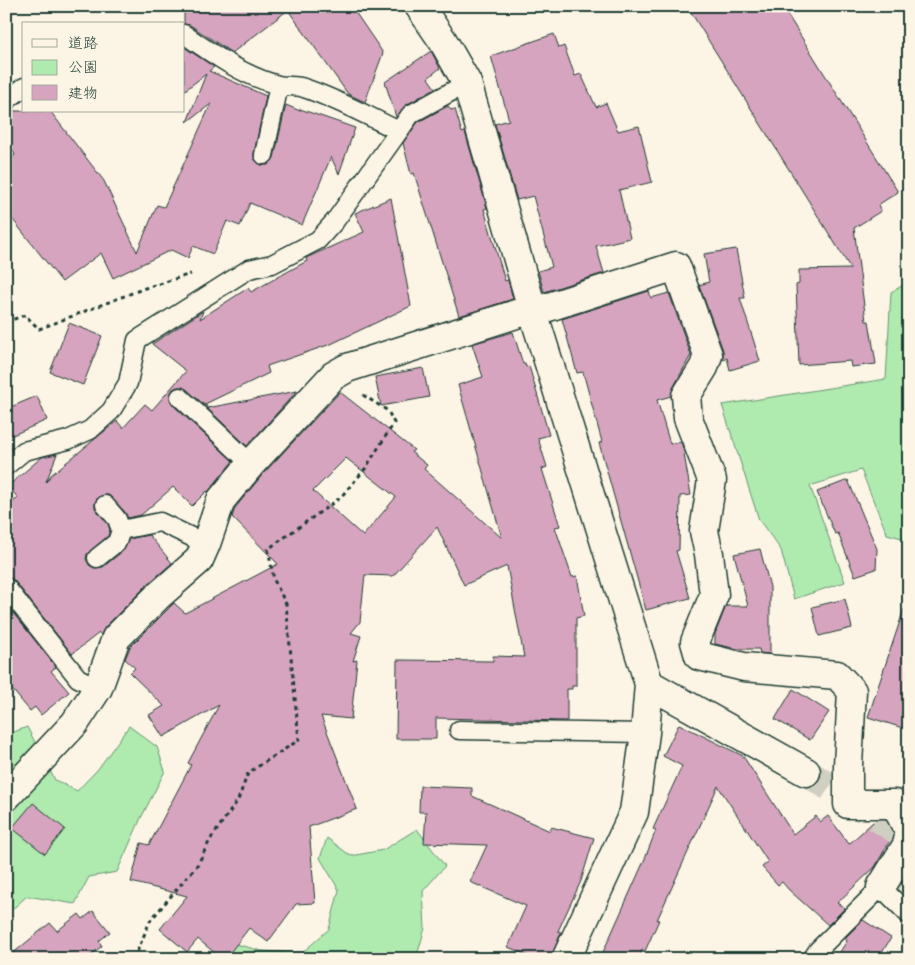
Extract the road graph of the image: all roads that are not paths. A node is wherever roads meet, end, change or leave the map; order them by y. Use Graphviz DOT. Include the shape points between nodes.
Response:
graph roads {
  1 [pos="419,6"];
  2 [pos="185,35"];
  3 [pos="466,83"];
  4 [pos="279,85"];
  5 [pos="22,89"];
  6 [pos="6,101"];
  7 [pos="398,131"];
  8 [pos="264,155"];
  9 [pos="532,311"];
  10 [pos="180,397"];
  11 [pos="251,464"];
  12 [pos="6,466"];
  13 [pos="105,506"];
  14 [pos="121,530"];
  15 [pos="206,544"];
  16 [pos="97,558"];
  17 [pos="6,588"];
  18 [pos="650,684"];
  19 [pos="98,688"];
  20 [pos="459,730"];
  21 [pos="645,733"];
  22 [pos="806,772"];
  23 [pos="6,797"];
  24 [pos="909,831"];
  25 [pos="909,836"];
  26 [pos="881,887"];
  27 [pos="909,915"];
  28 [pos="566,959"];
  29 [pos="812,959"];
  1 -- 3 [label="street"];
  2 -- 4 [label="lane" via="251,75"];
  3 -- 7 [label="lane" via="411,114"];
  3 -- 9 [label="street"];
  4 -- 7 [label="lane" via="302,87 328,97"];
  4 -- 8 [label="lane"];
  5 -- 6 [label="lane"];
  7 -- 12 [label="lane" via="318,240 272,264 249,269 137,340 128,383 111,411 90,430 68,440 24,451"];
  9 -- 11 [label="street" via="347,368 334,376"];
  9 -- 18 [label="street"];
  9 -- 24 [label="street" via="676,266 708,355 686,396 688,418 712,480 704,531 714,595 695,642 699,656 744,667 837,675 852,691 848,804 895,804"];
  10 -- 11 [label="lane"];
  11 -- 15 [label="street" via="221,500"];
  13 -- 14 [label="lane"];
  14 -- 15 [label="lane" via="160,522"];
  14 -- 16 [label="lane" via="117,542"];
  15 -- 19 [label="street" via="199,560 116,638"];
  17 -- 19 [label="lane" via="78,678"];
  18 -- 21 [label="street"];
  18 -- 22 [label="street"];
  19 -- 23 [label="street" via="75,723"];
  20 -- 21 [label="lane"];
  21 -- 28 [label="street" via="634,812"];
  25 -- 26 [label="street"];
  26 -- 27 [label="lane"];
  26 -- 29 [label="lane"];
}
